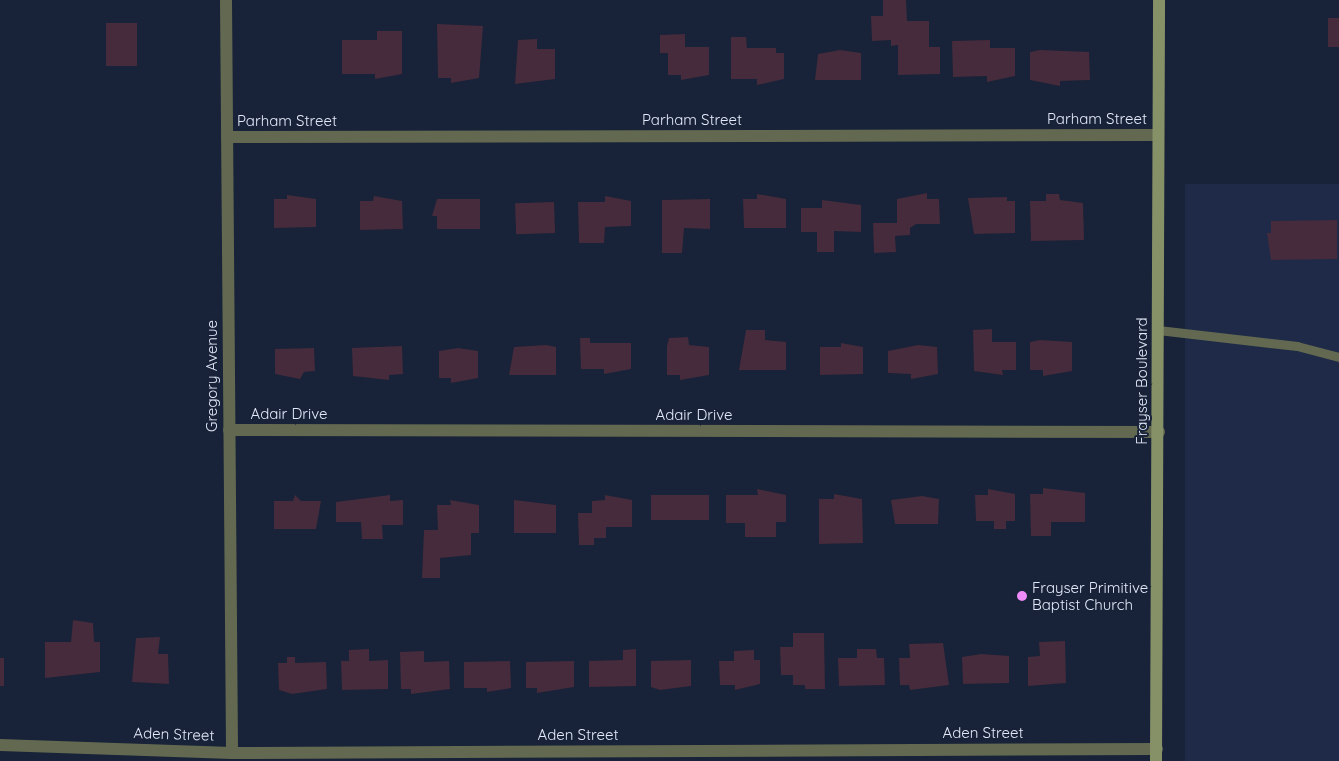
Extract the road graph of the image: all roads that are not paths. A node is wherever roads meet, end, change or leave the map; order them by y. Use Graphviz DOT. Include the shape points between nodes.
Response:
graph roads {
  1 [pos="226,0"];
  2 [pos="1159,0"];
  3 [pos="1157,135"];
  4 [pos="227,138"];
  5 [pos="1158,330"];
  6 [pos="1339,357"];
  7 [pos="229,430"];
  8 [pos="1159,432"];
  9 [pos="0,745"];
  10 [pos="232,753"];
  11 [pos="1157,755"];
  1 -- 4 [label="street, Gregory Avenue"];
  2 -- 3 [label="main road, Frayser Boulevard"];
  3 -- 4 [label="street, Parham Street"];
  3 -- 5 [label="main road, Frayser Boulevard"];
  4 -- 7 [label="street, Gregory Avenue"];
  5 -- 6 [label="lane" via="1297,346"];
  5 -- 8 [label="main road, Frayser Boulevard"];
  7 -- 8 [label="street, Adair Drive"];
  7 -- 10 [label="street, Gregory Avenue"];
  8 -- 11 [label="main road, Frayser Boulevard"];
  9 -- 10 [label="street, Aden Street"];
  10 -- 11 [label="street, Aden Street"];
}
